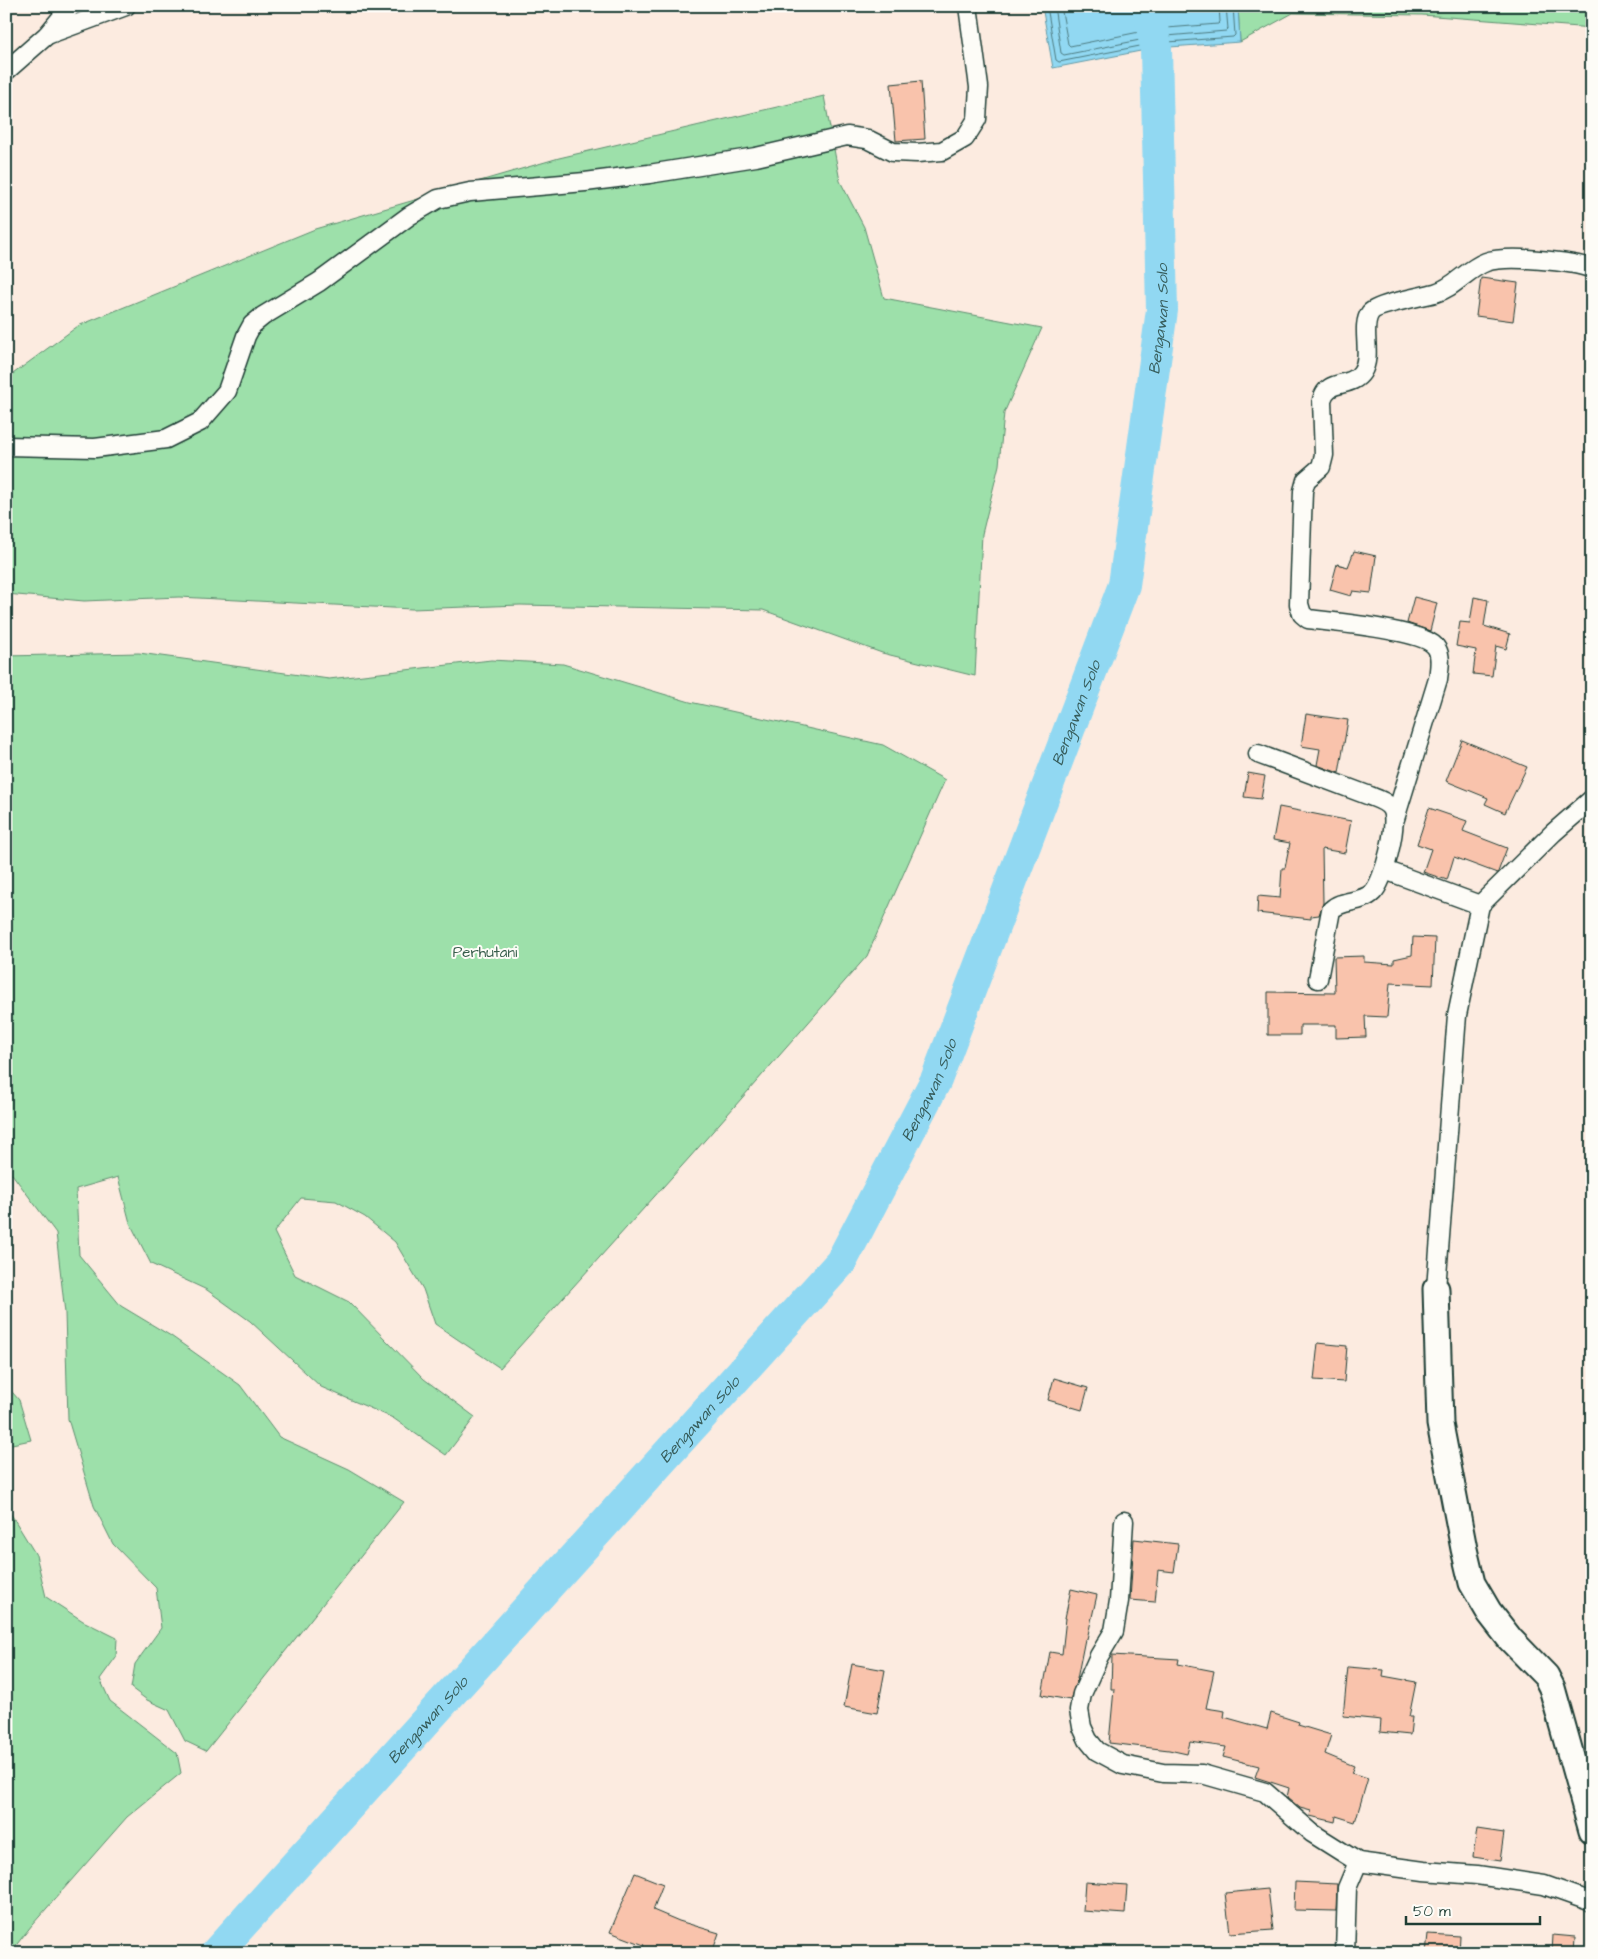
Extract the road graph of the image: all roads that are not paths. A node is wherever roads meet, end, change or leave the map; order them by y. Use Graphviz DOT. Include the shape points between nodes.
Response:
graph roads {
  1 [pos="71,6"];
  2 [pos="126,6"];
  3 [pos="968,6"];
  4 [pos="47,35"];
  5 [pos="6,71"];
  6 [pos="1592,269"];
  7 [pos="6,446"];
  8 [pos="1258,754"];
  9 [pos="1589,803"];
  10 [pos="1394,822"];
  11 [pos="1385,870"];
  12 [pos="1480,906"];
  13 [pos="1318,978"];
  14 [pos="1436,1289"];
  15 [pos="1124,1521"];
  16 [pos="1592,1831"];
  17 [pos="1358,1862"];
  18 [pos="1592,1902"];
  19 [pos="1345,1953"];
  1 -- 4 [label="street"];
  2 -- 4 [label="street"];
  3 -- 7 [label="street" via="979,87 977,119 964,138 942,151 893,152 867,139 847,136 756,157 649,174 470,192 438,199 252,325 227,391 200,422 166,439 95,448"];
  4 -- 5 [label="street"];
  6 -- 10 [label="street" via="1551,260 1488,261 1463,275 1444,291 1381,305 1371,310 1367,318 1366,365 1362,374 1324,392 1324,456 1321,467 1306,480 1304,490 1299,604 1302,614 1308,619 1425,638 1437,647 1440,660 1438,679"];
  8 -- 10 [label="street" via="1387,804"];
  9 -- 12 [label="street"];
  10 -- 11 [label="street"];
  11 -- 12 [label="street"];
  11 -- 13 [label="street" via="1374,892 1363,900 1336,905 1331,910"];
  12 -- 14 [label="street" via="1457,1015"];
  14 -- 16 [label="main road" via="1440,1424 1472,1583 1489,1612 1546,1676 1552,1688"];
  15 -- 17 [label="street" via="1114,1632 1082,1694 1079,1710 1088,1740 1097,1751 1123,1765 1163,1773 1202,1774 1265,1792 1312,1833"];
  17 -- 18 [label="street" via="1544,1885"];
  17 -- 19 [label="street" via="1347,1888"];
}
